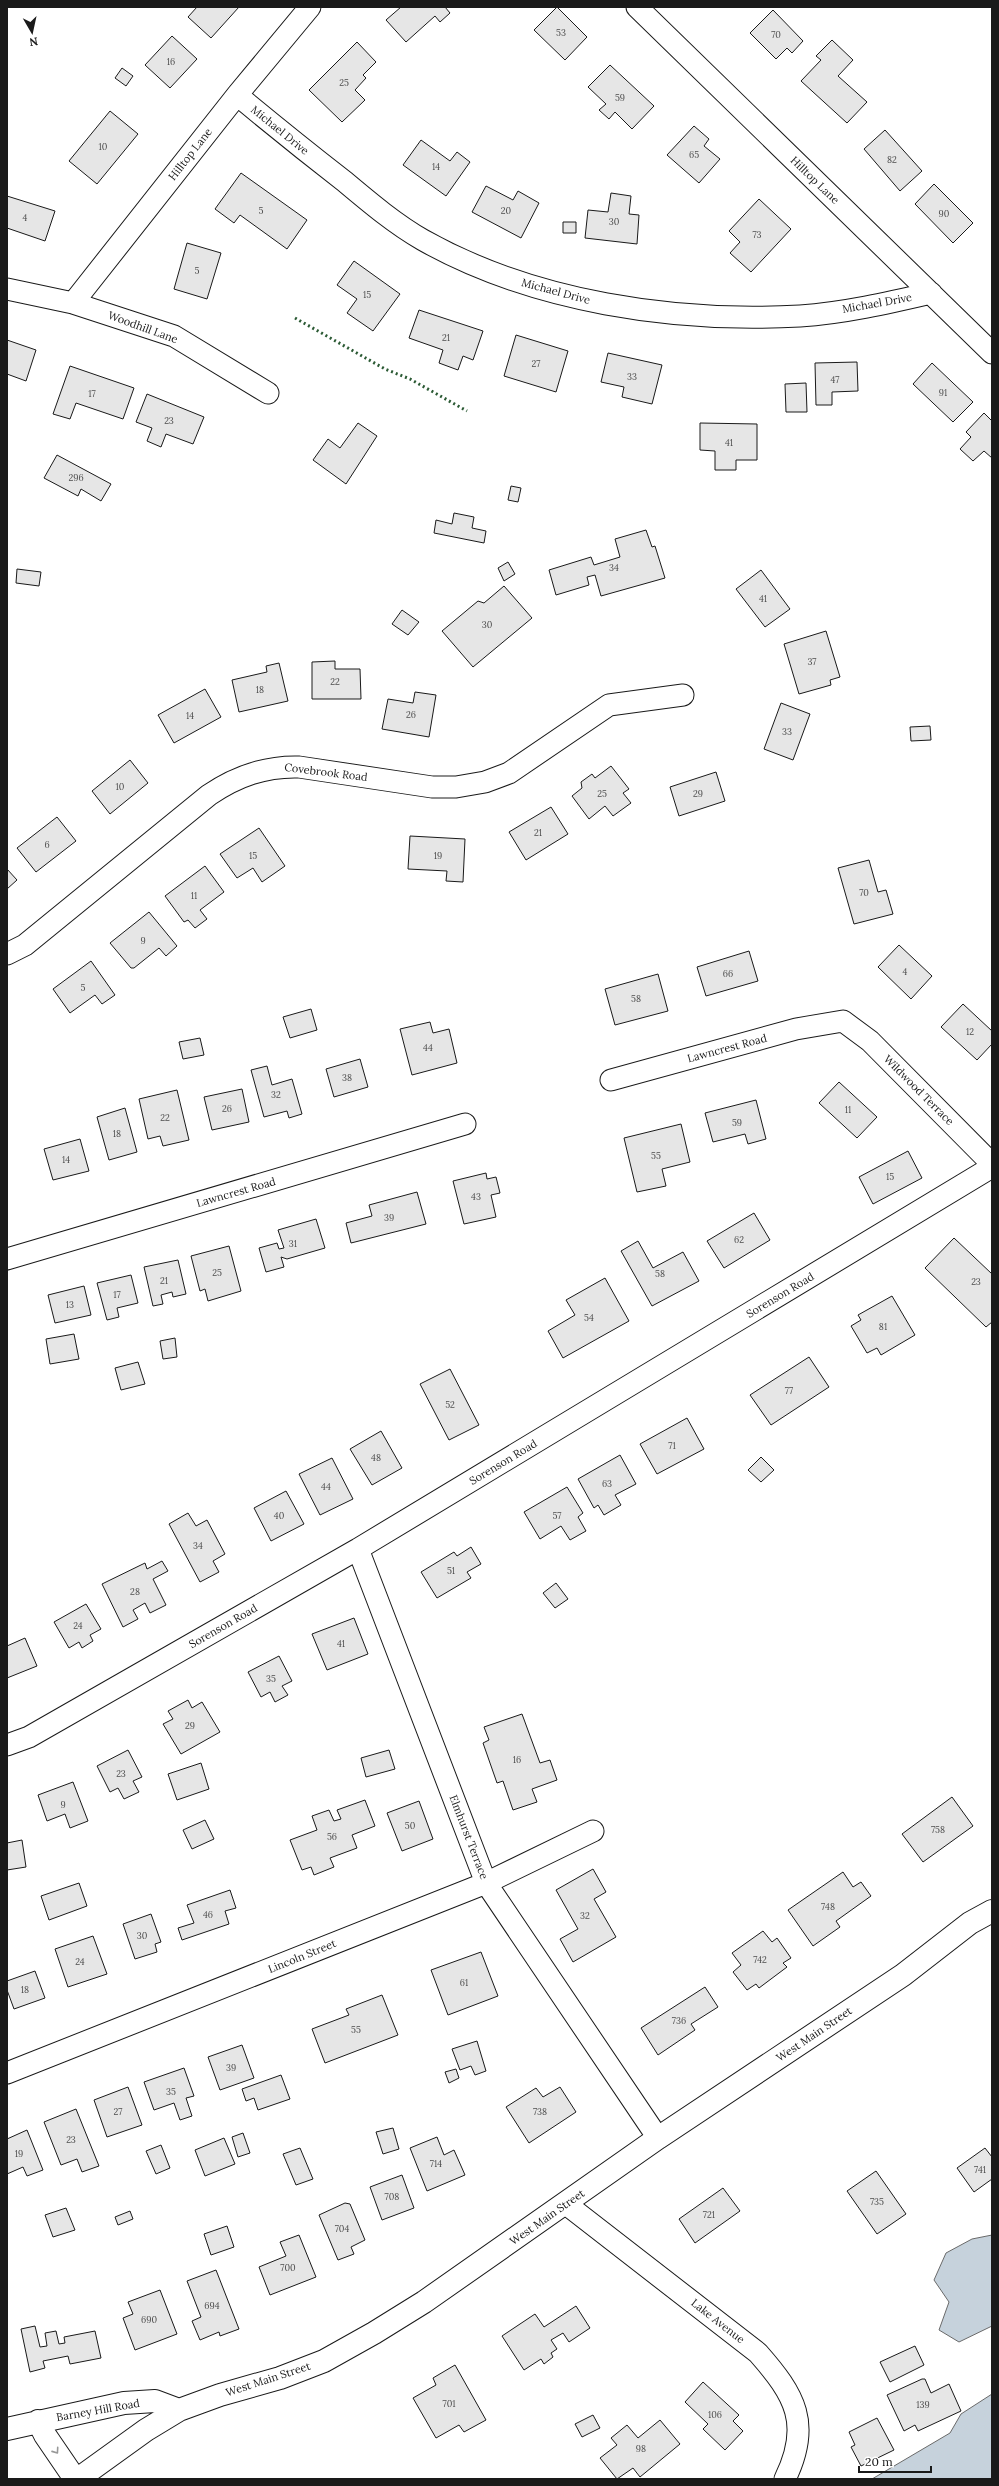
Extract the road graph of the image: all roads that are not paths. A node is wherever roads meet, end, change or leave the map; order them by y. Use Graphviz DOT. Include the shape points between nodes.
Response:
graph roads {
  1 [pos="310,7"];
  2 [pos="637,7"];
  3 [pos="237,95"];
  4 [pos="7,289"];
  5 [pos="931,293"];
  6 [pos="73,303"];
  7 [pos="992,353"];
  8 [pos="268,393"];
  9 [pos="683,695"];
  10 [pos="7,954"];
  11 [pos="843,1021"];
  12 [pos="611,1080"];
  13 [pos="465,1124"];
  14 [pos="992,1164"];
  15 [pos="992,1167"];
  16 [pos="7,1259"];
  17 [pos="358,1549"];
  18 [pos="7,1745"];
  19 [pos="593,1831"];
  20 [pos="486,1883"];
  21 [pos="992,1910"];
  22 [pos="7,2073"];
  23 [pos="658,2138"];
  24 [pos="566,2204"];
  25 [pos="179,2410"];
  26 [pos="38,2421"];
  27 [pos="7,2429"];
  28 [pos="77,2479"];
  29 [pos="785,2479"];
  1 -- 3 [label="street, Hilltop Lane"];
  2 -- 5 [label="street, Hilltop Lane"];
  3 -- 5 [label="street, Michael Drive" via="383,213 421,239 462,261 542,290 602,303 723,318 802,316 883,304"];
  3 -- 6 [label="street, Hilltop Lane"];
  4 -- 6 [label="street, Woodhill Lane"];
  5 -- 7 [label="street, Hilltop Lane"];
  6 -- 8 [label="street, Woodhill Lane" via="174,336"];
  9 -- 10 [label="street, Covebrook Road" via="609,705 509,773 485,782 456,787 432,787 278,766 250,773 228,782 209,795 25,944"];
  11 -- 12 [label="street, Lawncrest Road" via="796,1029"];
  11 -- 14 [label="street, Wildwood Terrace" via="870,1040"];
  13 -- 16 [label="street, Lawncrest Road"];
  15 -- 17 [label="street, Sorenson Road"];
  17 -- 18 [label="street, Sorenson Road" via="29,1737"];
  17 -- 20 [label="street, Elmhurst Terrace"];
  19 -- 20 [label="street, Lincoln Street"];
  20 -- 22 [label="street, Lincoln Street"];
  20 -- 23 [label="street, Elmhurst Terrace"];
  21 -- 23 [label="street, West Main Street" via="903,1975"];
  23 -- 24 [label="street, West Main Street"];
  24 -- 25 [label="street, West Main Street" via="424,2302 324,2361 280,2378"];
  24 -- 29 [label="street, Lake Avenue" via="758,2353 780,2378 790,2395 798,2428 798,2446"];
  25 -- 26 [label="street, Barney Hill Road" via="155,2401"];
  25 -- 28 [label="street, West Main Street"];
  26 -- 27 [label="street, Barney Hill Road"];
  26 -- 28 [label="street, Barney Hill Road, one-way" via="45,2435"];
}
